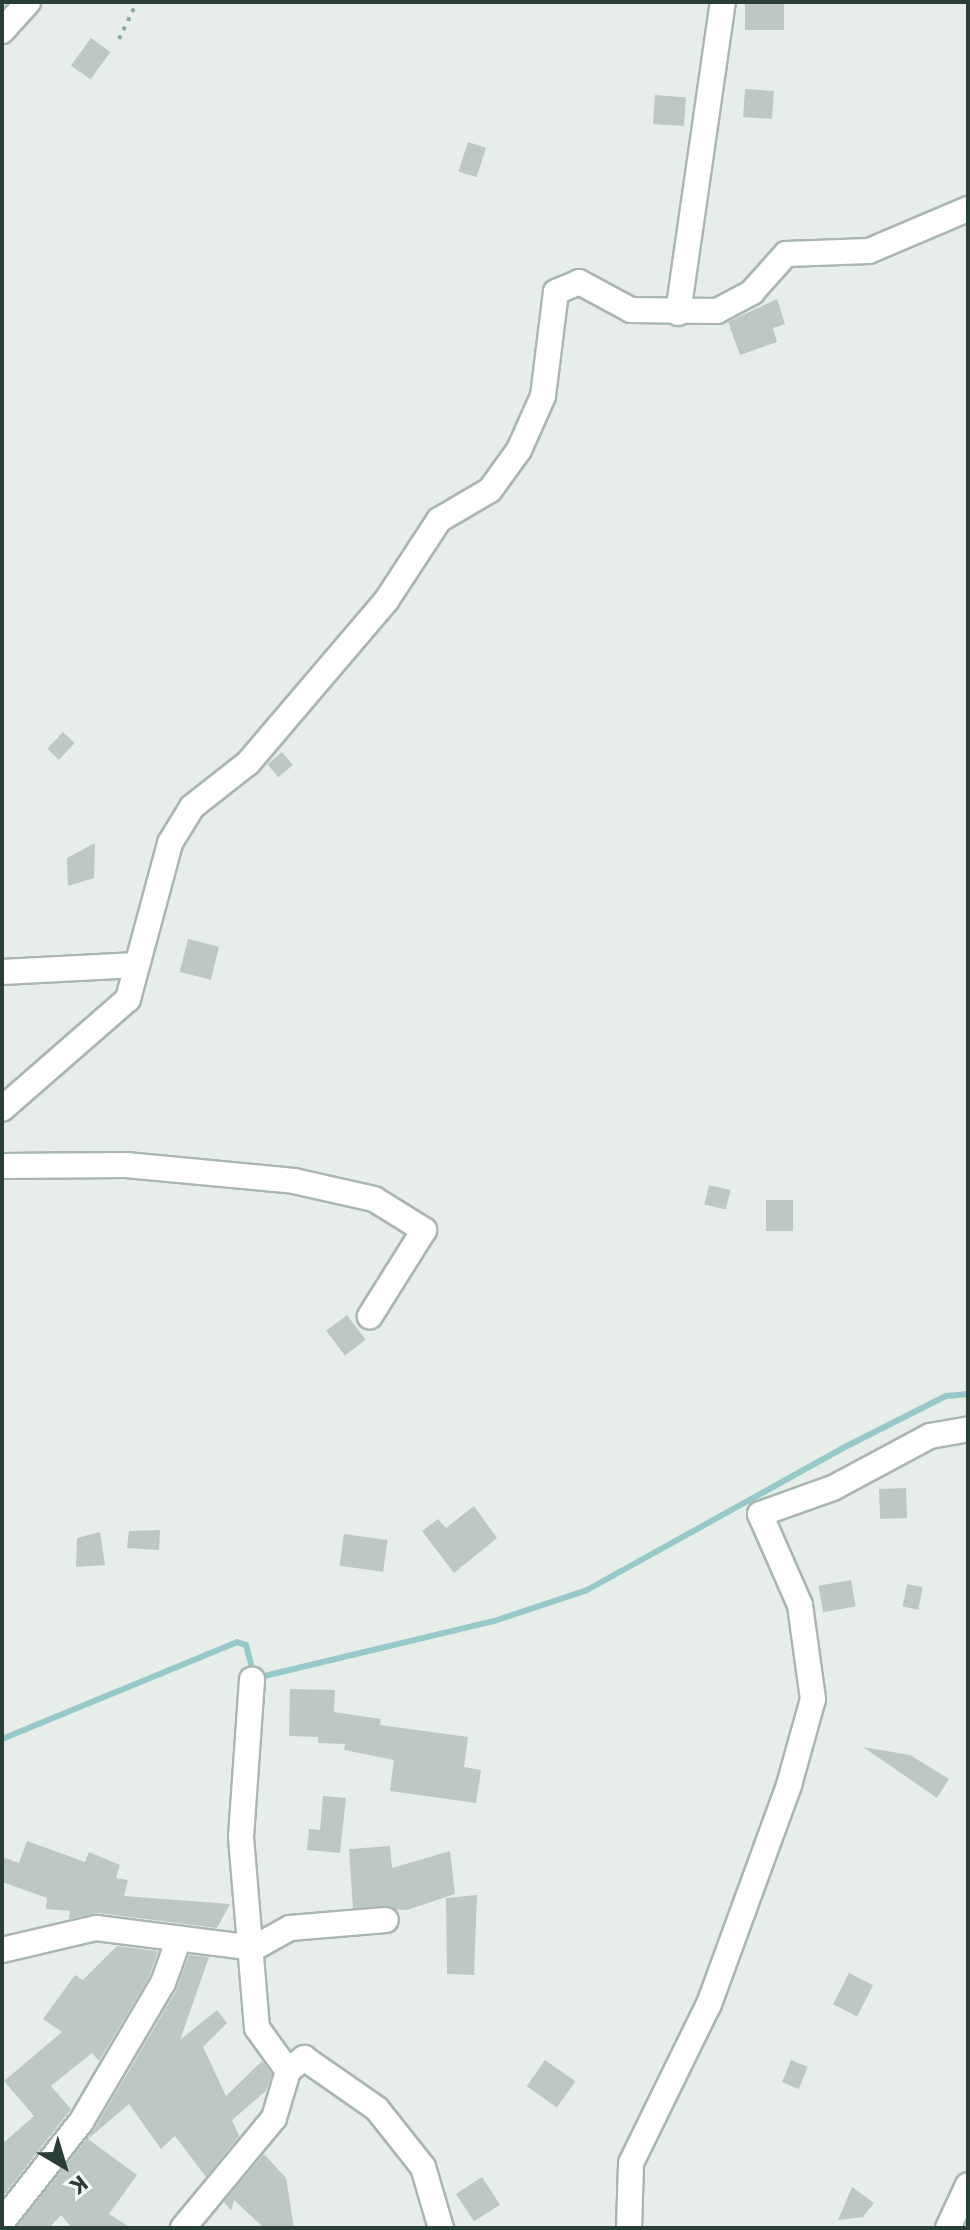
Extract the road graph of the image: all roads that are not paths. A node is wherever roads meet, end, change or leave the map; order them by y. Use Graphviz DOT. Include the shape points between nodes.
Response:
graph roads {
  1 [pos="28,2"];
  2 [pos="723,2"];
  3 [pos="2,31"];
  4 [pos="968,209"];
  5 [pos="678,313"];
  6 [pos="2,963"];
  7 [pos="137,965"];
  8 [pos="14,971"];
  9 [pos="2,1109"];
  10 [pos="2,1166"];
  11 [pos="370,1316"];
  12 [pos="968,1429"];
  13 [pos="252,1679"];
  14 [pos="386,1920"];
  15 [pos="178,1941"];
  16 [pos="254,1948"];
  17 [pos="2,1950"];
  18 [pos="288,2071"];
  19 [pos="966,2188"];
  20 [pos="2,2222"];
  21 [pos="183,2228"];
  22 [pos="441,2228"];
  23 [pos="629,2228"];
  24 [pos="948,2228"];
  1 -- 3 [label="street"];
  2 -- 5 [label="street"];
  4 -- 5 [label="street" via="869,251 786,254 752,292 717,311"];
  5 -- 7 [label="street" via="631,310 579,282 556,292 543,396 519,450 490,490 439,520 386,601 248,763 192,807 170,843"];
  6 -- 8 [label="street"];
  7 -- 8 [label="street"];
  7 -- 9 [label="street" via="128,999"];
  10 -- 11 [label="street" via="126,1165 294,1181 374,1199 424,1230"];
  12 -- 23 [label="street" via="930,1436 833,1488 760,1514 800,1605 813,1699 789,1785 709,2004 631,2163"];
  13 -- 16 [label="street" via="241,1837"];
  14 -- 16 [label="street" via="290,1928"];
  15 -- 16 [label="street"];
  15 -- 17 [label="street" via="96,1928"];
  15 -- 20 [label="street" via="163,1983 81,2122"];
  16 -- 18 [label="street" via="257,2028"];
  18 -- 21 [label="street" via="274,2118"];
  18 -- 22 [label="street" via="304,2058 377,2109 423,2167"];
  19 -- 24 [label="street"];
}
